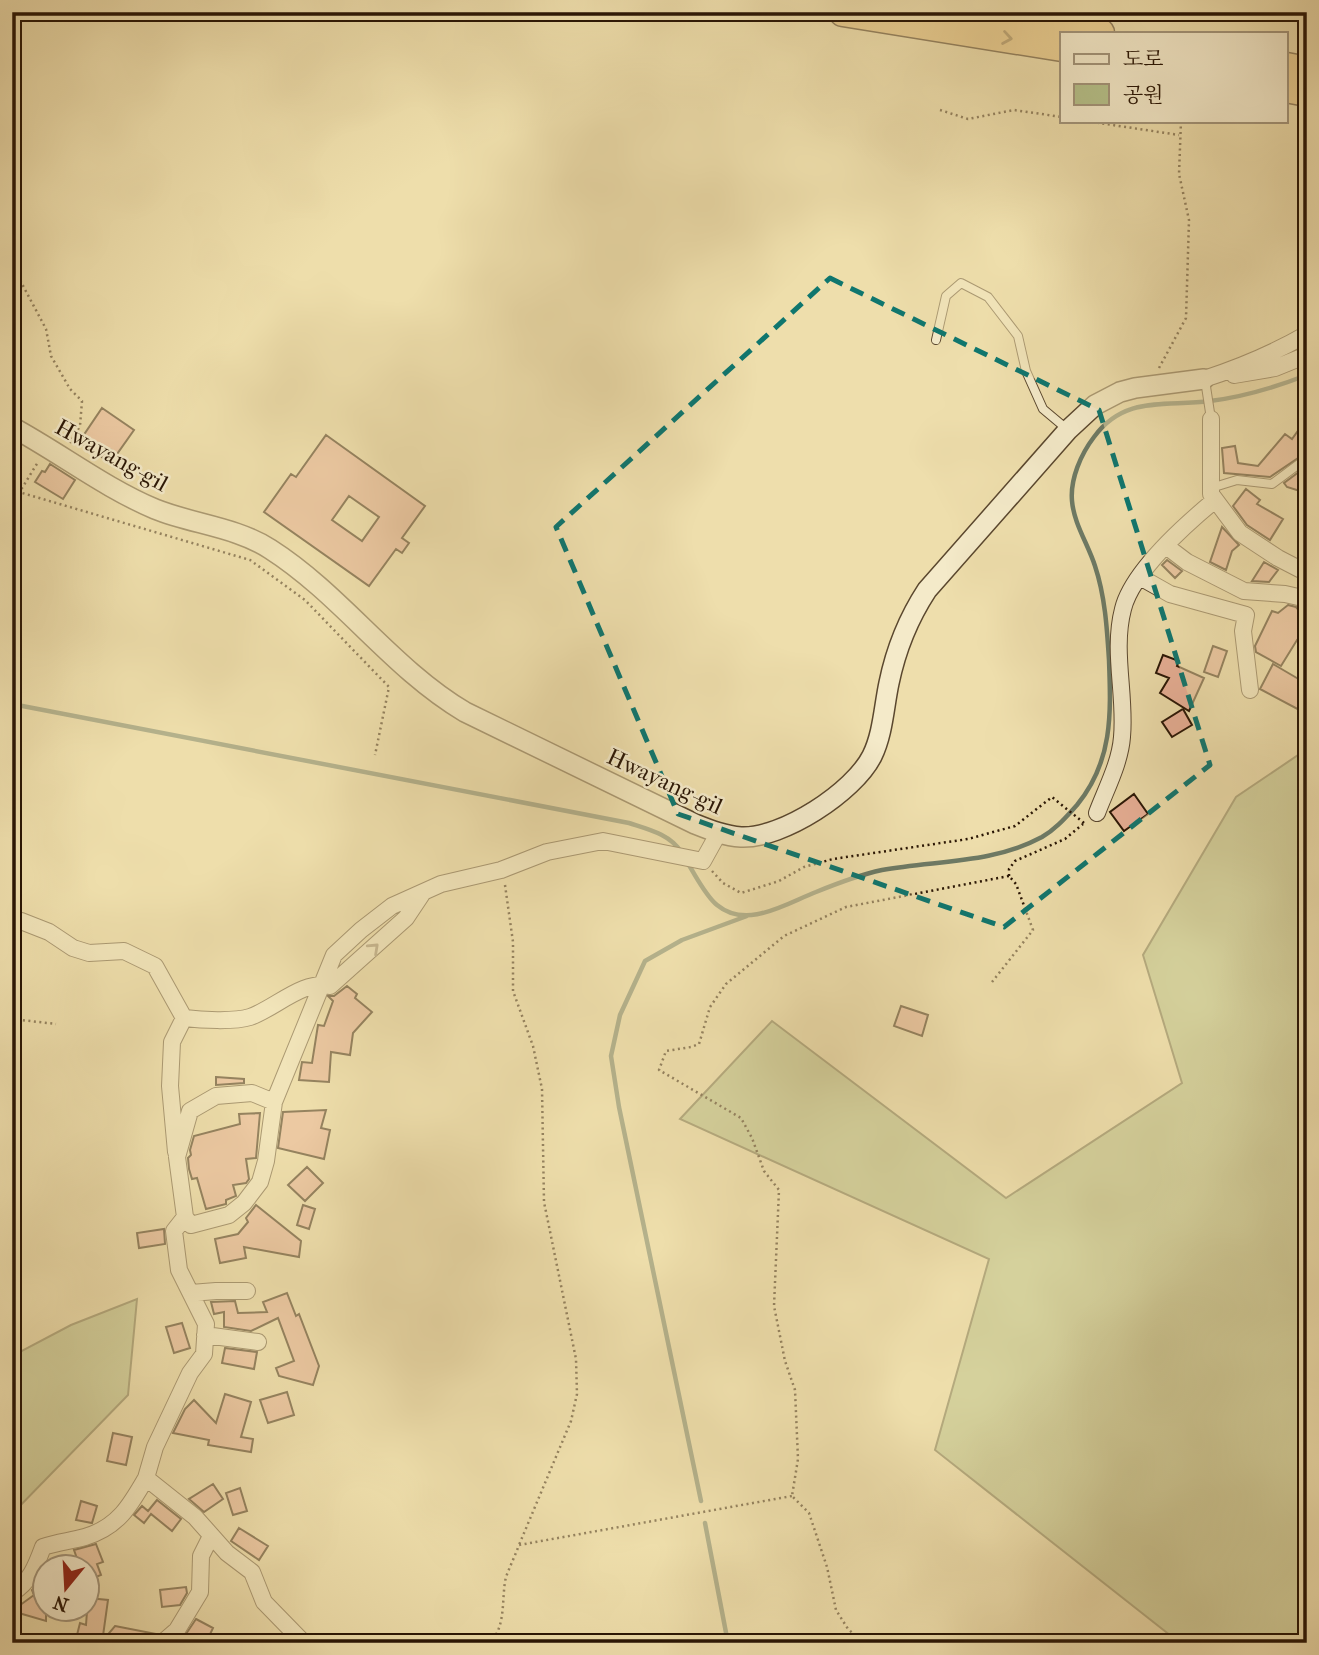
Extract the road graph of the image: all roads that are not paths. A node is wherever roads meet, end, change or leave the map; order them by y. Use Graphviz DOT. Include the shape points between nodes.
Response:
graph roads {
  1 [pos="843,12"];
  2 [pos="978,12"];
  3 [pos="1094,32"];
  4 [pos="1060,47"];
  5 [pos="1288,67"];
  6 [pos="1307,71"];
  7 [pos="1288,88"];
  8 [pos="1307,92"];
  9 [pos="1307,334"];
  10 [pos="936,340"];
  11 [pos="1307,355"];
  12 [pos="1205,387"];
  13 [pos="1211,419"];
  14 [pos="12,427"];
  15 [pos="1068,430"];
  16 [pos="1307,458"];
  17 [pos="1213,494"];
  18 [pos="1166,546"];
  19 [pos="1307,573"];
  20 [pos="1140,577"];
  21 [pos="1307,599"];
  22 [pos="1250,690"];
  23 [pos="1090,818"];
  24 [pos="718,834"];
  25 [pos="422,894"];
  26 [pos="12,920"];
  27 [pos="321,983"];
  28 [pos="184,1018"];
  29 [pos="274,1102"];
  30 [pos="177,1157"];
  31 [pos="185,1217"];
  32 [pos="247,1291"];
  33 [pos="191,1293"];
  34 [pos="205,1335"];
  35 [pos="258,1342"];
  36 [pos="146,1478"];
  37 [pos="211,1536"];
  38 [pos="12,1593"];
  39 [pos="162,1643"];
  40 [pos="304,1643"];
  1 -- 4 [label="highway, one-way"];
  2 -- 3 [label="highway"];
  5 -- 6 [label="highway"];
  7 -- 8 [label="highway"];
  9 -- 12 [label="street, Hwayang-gil"];
  10 -- 15 [label="lane" via="946,296 961,284 988,297 1018,336 1026,371 1043,409"];
  11 -- 12 [label="street, Hwayang-gil"];
  12 -- 13 [label="lane"];
  12 -- 15 [label="street, Hwayang-gil" via="1149,386 1119,392 1095,405"];
  13 -- 17 [label="street"];
  14 -- 24 [label="street, Hwayang-gil" via="155,509 266,546 326,591 439,697"];
  15 -- 24 [label="street, Hwayang-gil" via="914,609 894,658 874,754 862,773 807,815 776,830 749,836"];
  16 -- 17 [label="lane" via="1272,484 1237,480"];
  17 -- 18 [label="street"];
  17 -- 19 [label="street" via="1240,533"];
  18 -- 20 [label="street"];
  18 -- 21 [label="street" via="1244,591"];
  20 -- 22 [label="street" via="1170,594 1246,614 1243,631"];
  20 -- 23 [label="street" via="1123,607 1118,638 1122,740 1113,773"];
  24 -- 25 [label="street" via="700,860 603,841 547,852"];
  25 -- 27 [label="street" via="392,906 361,930 334,956"];
  27 -- 25 [label="street, one-way" via="330,986 367,955 406,918"];
  26 -- 28 [label="street" via="49,932 73,948 89,953 124,951 155,966"];
  27 -- 28 [label="street" via="249,1017"];
  27 -- 29 [label="street"];
  28 -- 30 [label="street" via="172,1042 170,1086"];
  29 -- 30 [label="street" via="252,1093 216,1096 190,1111"];
  29 -- 31 [label="street" via="260,1182 229,1215 191,1225"];
  30 -- 31 [label="street"];
  31 -- 33 [label="street" via="174,1231 179,1270"];
  32 -- 33 [label="street"];
  33 -- 34 [label="street" via="206,1324"];
  34 -- 35 [label="street"];
  34 -- 36 [label="street" via="204,1354 190,1373 155,1447"];
  36 -- 37 [label="street" via="195,1517"];
  36 -- 38 [label="street" via="126,1512 106,1529 43,1547 33,1573"];
  37 -- 39 [label="street" via="201,1556 200,1592 177,1630"];
  37 -- 40 [label="street" via="252,1572 264,1602"];
}
